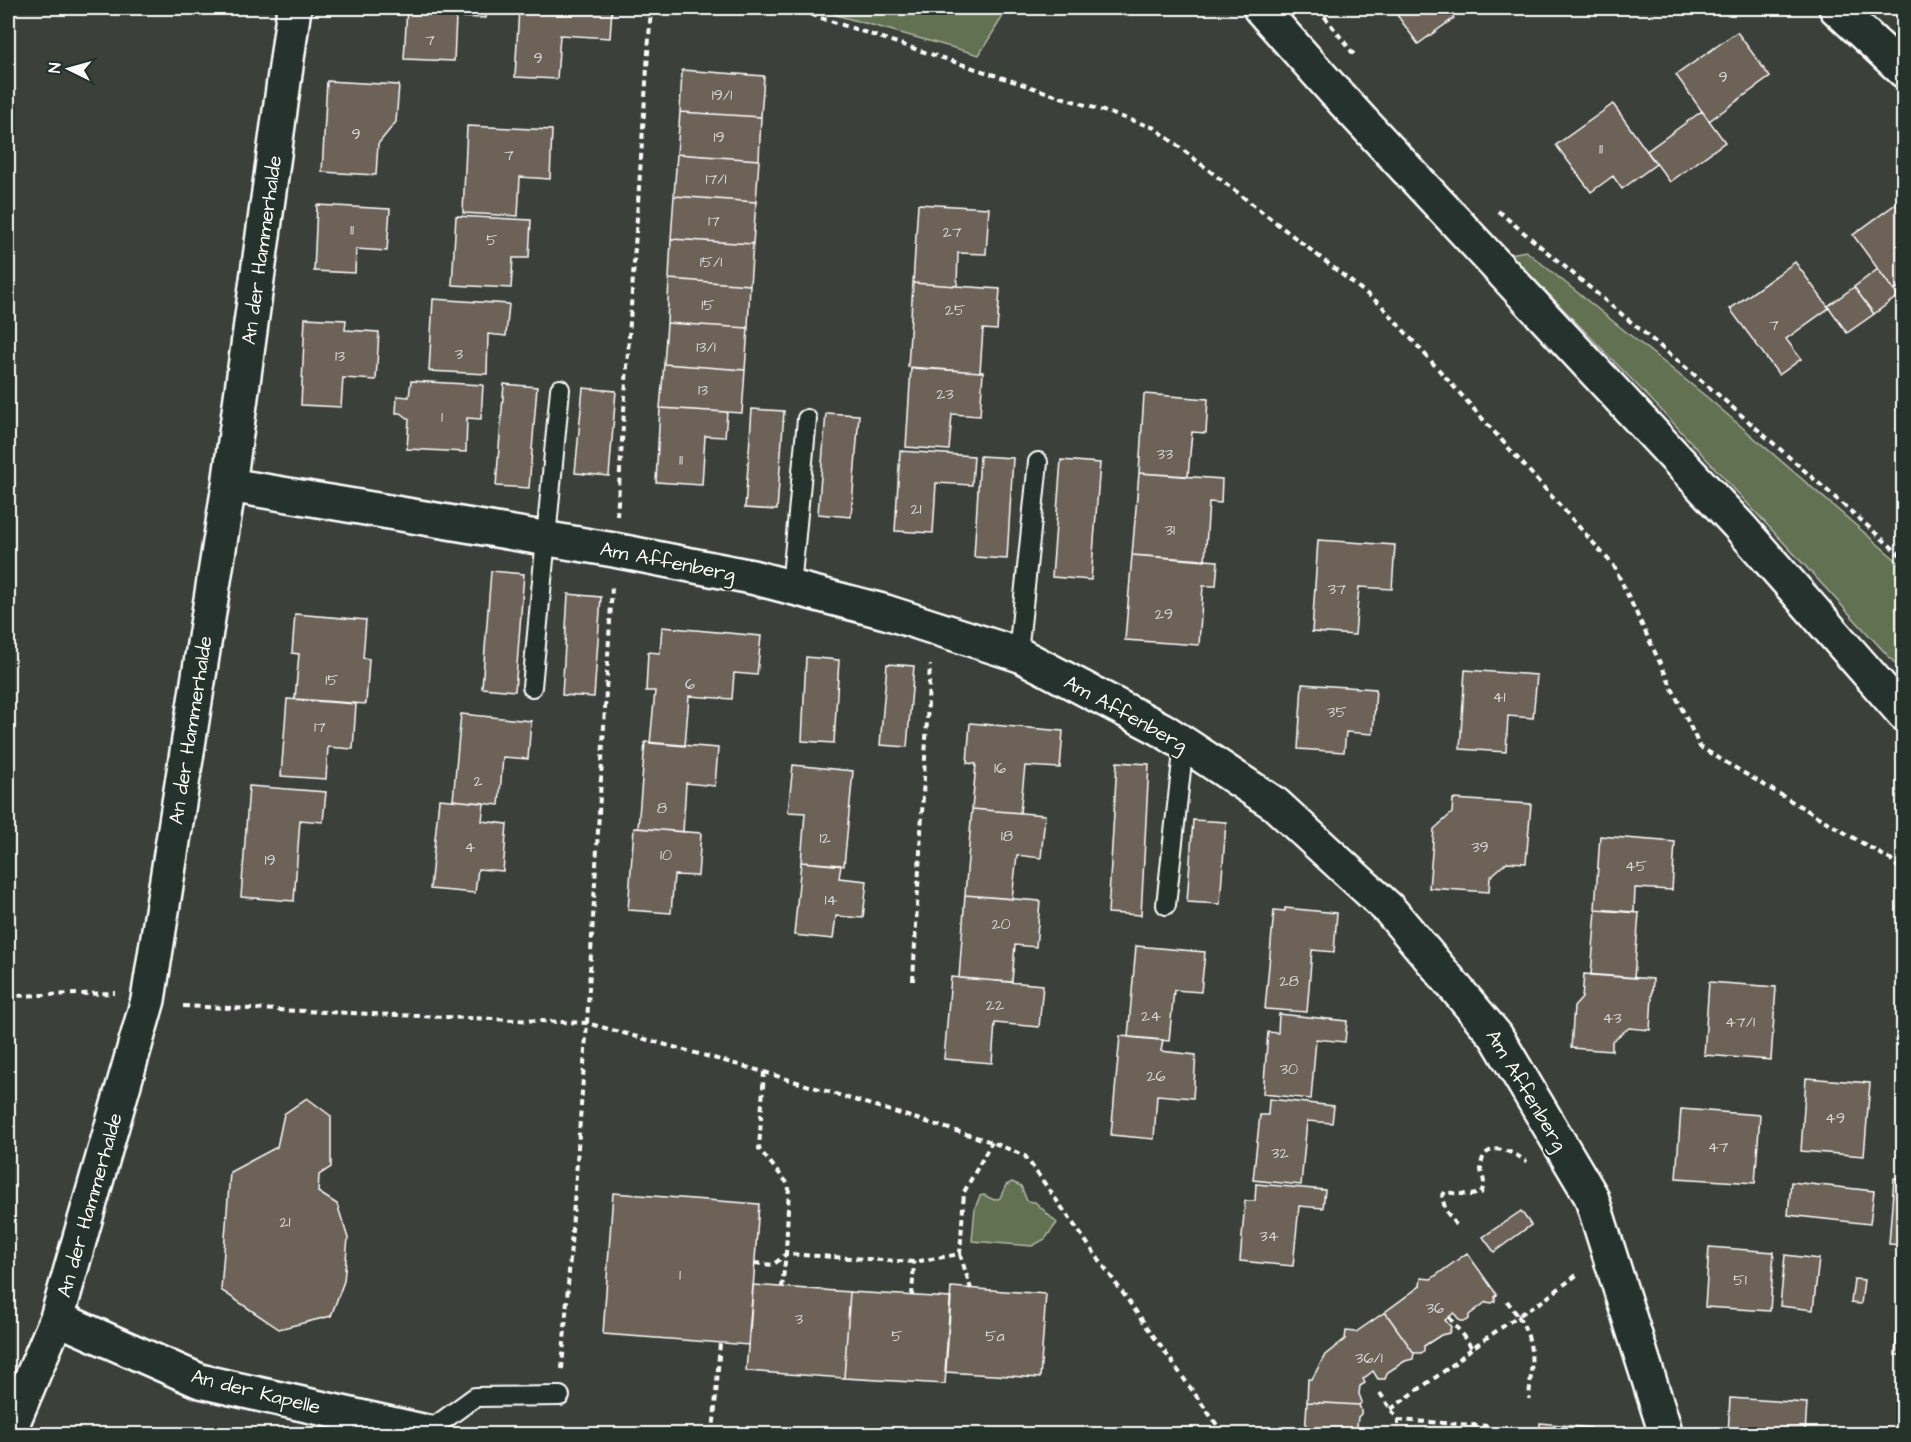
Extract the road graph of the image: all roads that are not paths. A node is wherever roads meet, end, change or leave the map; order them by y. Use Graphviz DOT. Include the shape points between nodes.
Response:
graph roads {
  1 [pos="294,8"];
  2 [pos="1260,8"];
  3 [pos="1836,8"];
  4 [pos="1904,71"];
  5 [pos="560,389"];
  6 [pos="807,419"];
  7 [pos="1038,462"];
  8 [pos="229,485"];
  9 [pos="545,538"];
  10 [pos="791,587"];
  11 [pos="1018,654"];
  12 [pos="532,687"];
  13 [pos="1904,714"];
  14 [pos="1186,745"];
  15 [pos="1166,905"];
  16 [pos="57,1318"];
  17 [pos="560,1396"];
  18 [pos="428,1433"];
  19 [pos="8,1434"];
  20 [pos="1665,1434"];
  1 -- 8 [label="street, An der Hammerhalde"];
  2 -- 13 [label="street" via="1740,527"];
  3 -- 4 [label="street"];
  5 -- 9 [label="lane"];
  6 -- 10 [label="lane"];
  7 -- 11 [label="lane"];
  8 -- 9 [label="street, Am Affenberg"];
  8 -- 16 [label="street, An der Hammerhalde" via="147,1000"];
  9 -- 10 [label="street, Am Affenberg"];
  9 -- 12 [label="lane"];
  10 -- 11 [label="street, Am Affenberg"];
  11 -- 14 [label="street, Am Affenberg"];
  14 -- 15 [label="lane"];
  14 -- 20 [label="street, Am Affenberg" via="1275,804 1389,909 1496,1036 1591,1196"];
  16 -- 18 [label="street, An der Kapelle" via="200,1381"];
  16 -- 19 [label="street, An der Hammerhalde"];
  17 -- 18 [label="lane" via="475,1397"];
}
